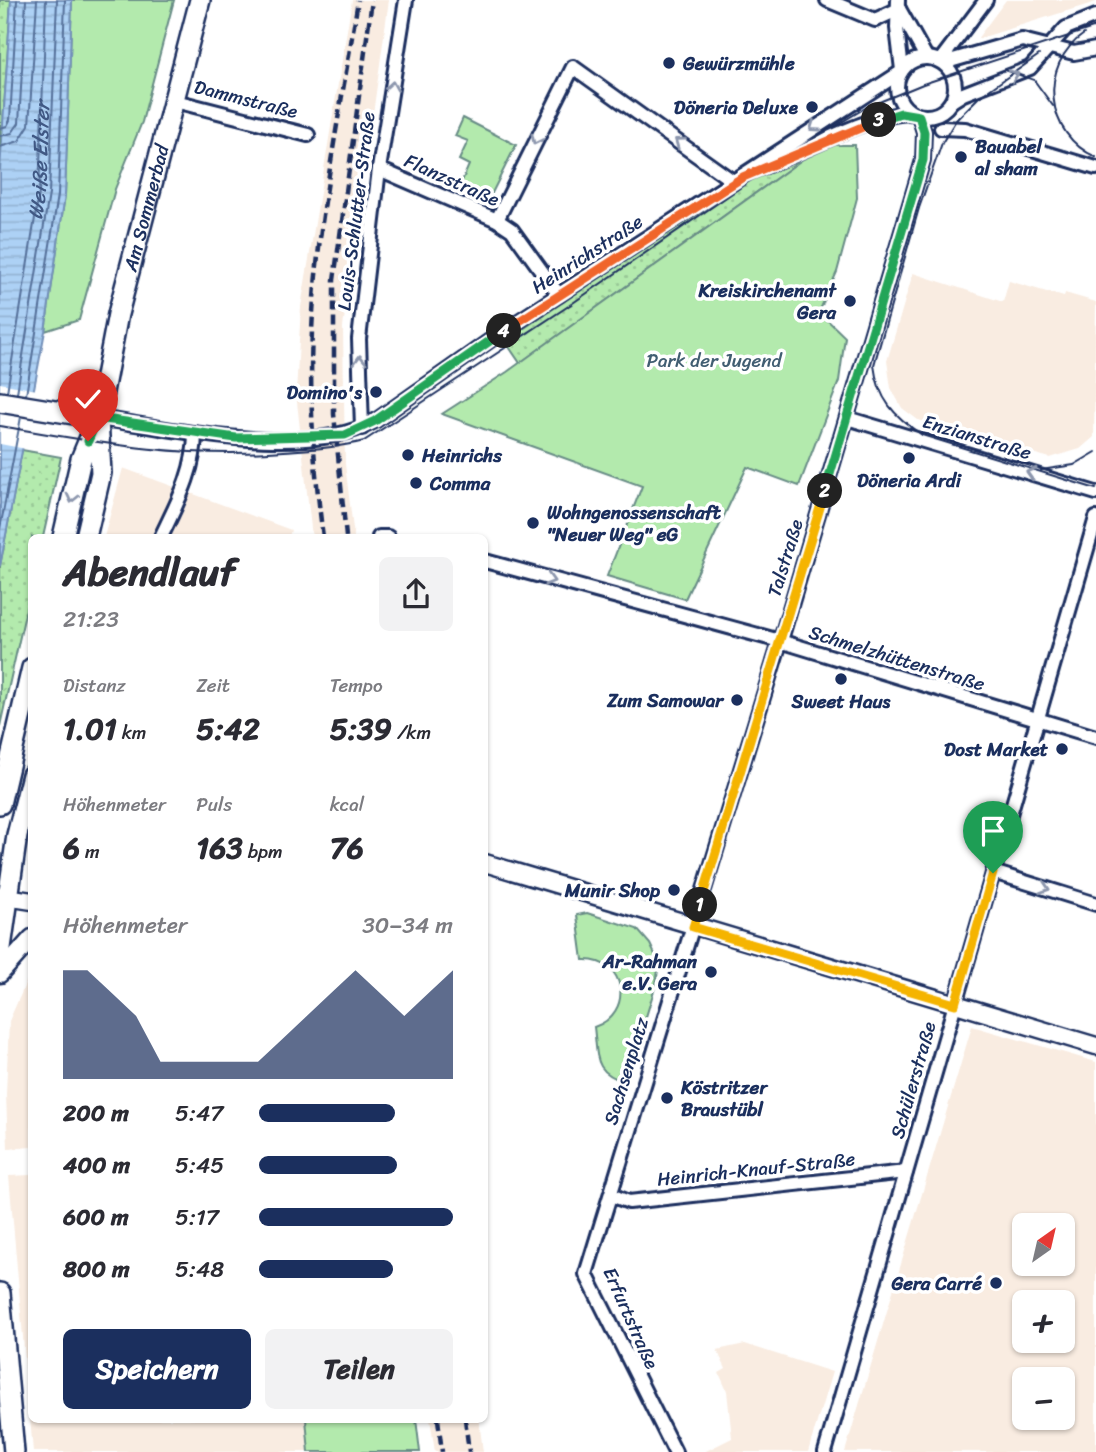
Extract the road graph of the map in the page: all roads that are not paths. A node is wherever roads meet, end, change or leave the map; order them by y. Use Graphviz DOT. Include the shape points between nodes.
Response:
graph roads {
  1 [pos="201,0"];
  2 [pos="406,0"];
  3 [pos="827,0"];
  4 [pos="986,0"];
  5 [pos="898,4"];
  6 [pos="1096,16"];
  7 [pos="1051,47"];
  8 [pos="1096,49"];
  9 [pos="926,57"];
  10 [pos="942,62"];
  11 [pos="901,71"];
  12 [pos="175,101"];
  13 [pos="950,104"];
  14 [pos="915,114"];
  15 [pos="941,128"];
  16 [pos="308,135"];
  17 [pos="923,160"];
  18 [pos="1096,168"];
  19 [pos="379,169"];
  20 [pos="738,179"];
  21 [pos="497,220"];
  22 [pos="559,295"];
  23 [pos="0,402"];
  24 [pos="98,418"];
  25 [pos="847,418"];
  26 [pos="362,428"];
  27 [pos="195,433"];
  28 [pos="1096,493"];
  29 [pos="1096,518"];
  30 [pos="64,534"];
  31 [pos="87,534"];
  32 [pos="162,534"];
  33 [pos="488,562"];
  34 [pos="780,641"];
  35 [pos="28,685"];
  36 [pos="1037,720"];
  37 [pos="1096,737"];
  38 [pos="28,791"];
  39 [pos="0,804"];
  40 [pos="488,864"];
  41 [pos="993,873"];
  42 [pos="4,896"];
  43 [pos="28,900"];
  44 [pos="1096,904"];
  45 [pos="693,927"];
  46 [pos="28,942"];
  47 [pos="0,955"];
  48 [pos="0,974"];
  49 [pos="955,1004"];
  50 [pos="1096,1046"];
  51 [pos="906,1172"];
  52 [pos="611,1195"];
  53 [pos="0,1293"];
  54 [pos="14,1452"];
  55 [pos="676,1452"];
  56 [pos="825,1452"];
  1 -- 12 [label="main road, Am Sommerbad"];
  19 -- 2 [label="street, Louis-Schlutter-Straße, one-way"];
  3 -- 5 [label="street" via="875,20"];
  4 -- 10 [label="street"];
  5 -- 9 [label="street"];
  5 -- 11 [label="street"];
  6 -- 7 [label="street" via="1070,24"];
  7 -- 8 [label="street" via="1074,53"];
  7 -- 10 [label="street" via="1022,40"];
  13 -- 7 [label="street, one-way" via="963,94 1030,68"];
  9 -- 10 [label="street"];
  9 -- 11 [label="street"];
  10 -- 13 [label="street" via="955,82"];
  11 -- 14 [label="street" via="897,93"];
  11 -- 20 [label="street, Heinrichstraße, one-way"];
  12 -- 16 [label="street, Dammstraße"];
  12 -- 24 [label="main road, Am Sommerbad" via="118,314"];
  13 -- 14 [label="street" via="934,115"];
  13 -- 15 [label="street, Talstraße"];
  14 -- 17 [label="street, Talstraße" via="924,132"];
  14 -- 20 [label="street, Heinrichstraße" via="901,113 853,129"];
  15 -- 17 [label="street, Talstraße"];
  15 -- 18 [label="street" via="965,129"];
  17 -- 25 [label="street, Talstraße"];
  19 -- 21 [label="street, Flanzstraße"];
  26 -- 19 [label="street, Louis-Schlutter-Straße, one-way" via="359,339"];
  20 -- 21 [label="street, one-way" via="573,67"];
  20 -- 22 [label="street, Heinrichstraße"];
  21 -- 22 [label="street, Flanzstraße" via="512,230"];
  22 -- 26 [label="street, Heinrichstraße"];
  23 -- 24 [label="main road"];
  24 -- 27 [label="street, Heinrichstraße"];
  24 -- 30 [label="main road, one-way" via="81,459"];
  24 -- 31 [label="main road" via="102,463"];
  28 -- 25 [label="street, Enzianstraße, one-way"];
  25 -- 34 [label="street, Talstraße"];
  26 -- 27 [label="street, Heinrichstraße" via="345,435 285,439"];
  27 -- 32 [label="street" via="188,480"];
  29 -- 36 [label="street, Schülerstraße"];
  33 -- 34 [label="street, Schmelzhüttenstraße, one-way"];
  34 -- 36 [label="street, Schmelzhüttenstraße"];
  34 -- 45 [label="street, Talstraße"];
  35 -- 39 [label="main road"];
  36 -- 37 [label="street, Schmelzhüttenstraße"];
  36 -- 41 [label="street, Schülerstraße"];
  38 -- 42 [label="main road"];
  40 -- 45 [label="street"];
  41 -- 44 [label="street, one-way"];
  41 -- 49 [label="street, Schülerstraße"];
  42 -- 43 [label="street"];
  42 -- 47 [label="main road"];
  45 -- 49 [label="street"];
  45 -- 52 [label="street, Sachsenplatz"];
  46 -- 48 [label="street"];
  49 -- 50 [label="street"];
  49 -- 51 [label="street, Schülerstraße"];
  51 -- 52 [label="street, Heinrich-Knauf-Straße" via="629,1202"];
  51 -- 56 [label="street, Schülerstraße"];
  52 -- 55 [label="street, Erfurtstraße" via="586,1274"];
  53 -- 54 [label="main road"];
}
